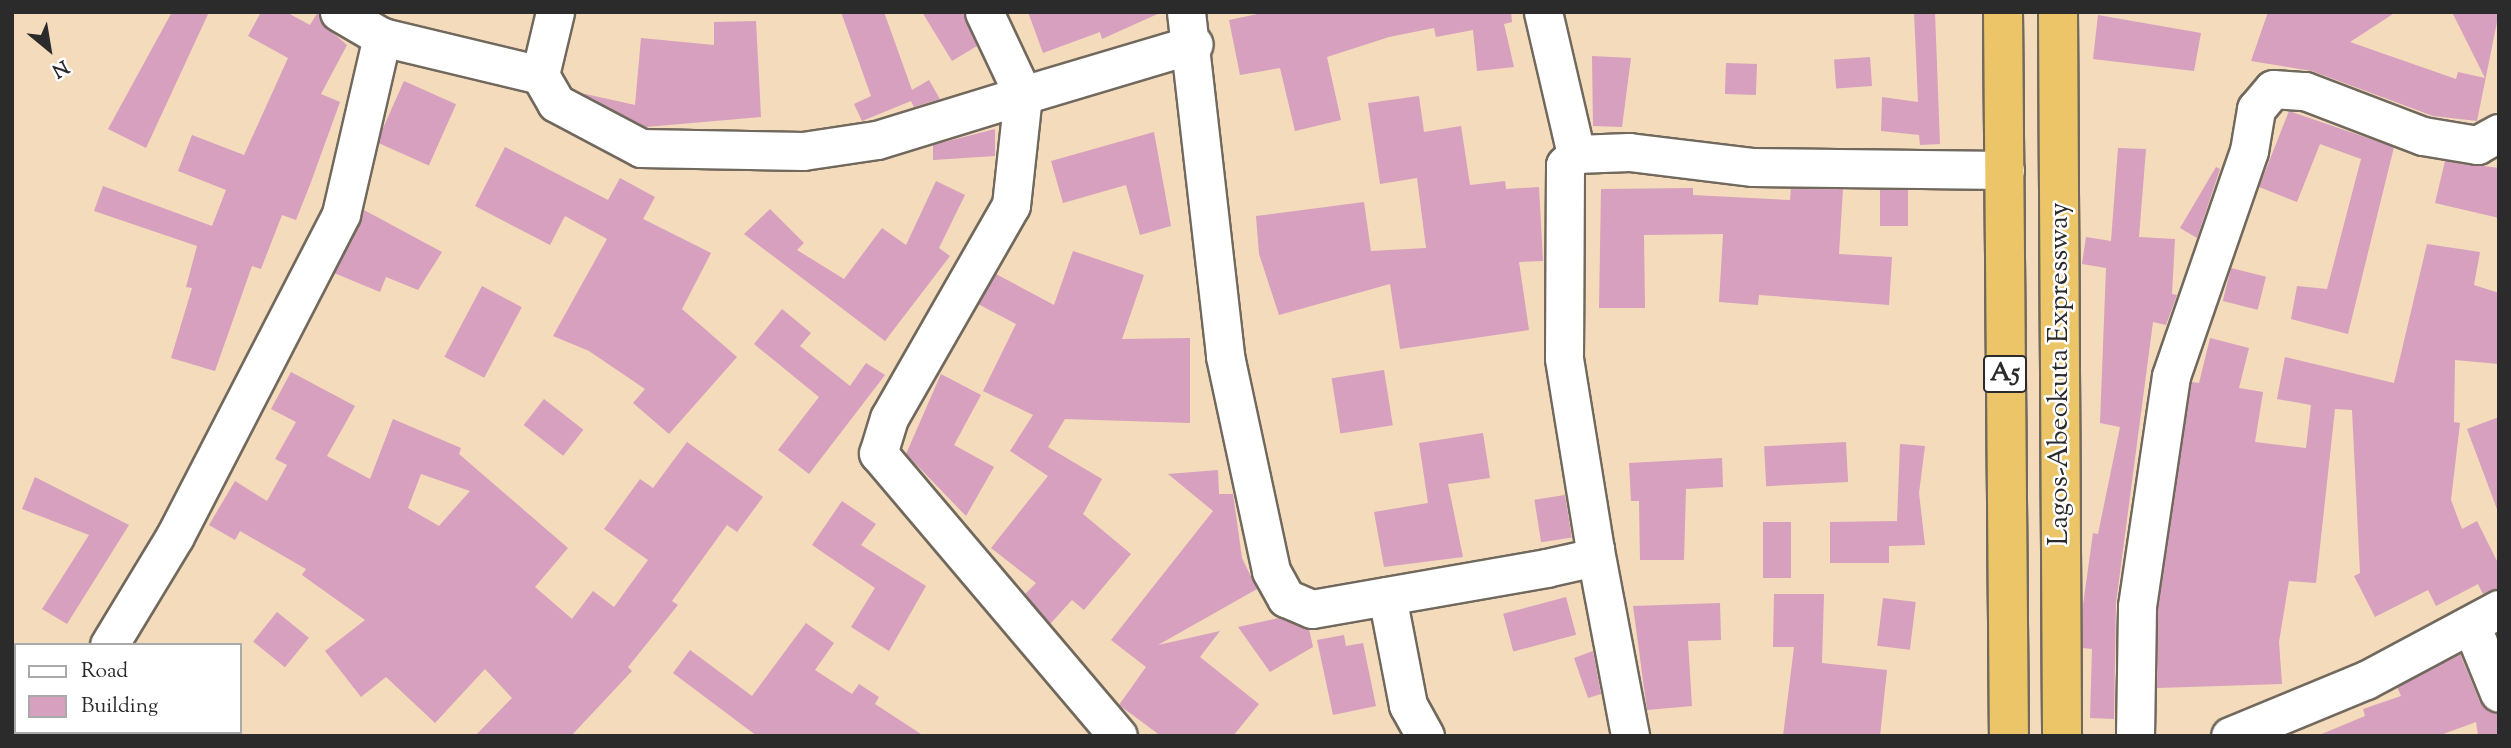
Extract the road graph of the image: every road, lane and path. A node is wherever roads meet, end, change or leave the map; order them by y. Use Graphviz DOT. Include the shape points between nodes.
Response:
graph roads {
  1 [pos="339,12"];
  2 [pos="555,12"];
  3 [pos="984,12"];
  4 [pos="1543,12"];
  5 [pos="2003,12"];
  6 [pos="2058,12"];
  7 [pos="1190,28"];
  8 [pos="382,37"];
  9 [pos="540,75"];
  10 [pos="1023,95"];
  11 [pos="2499,134"];
  12 [pos="1576,154"];
  13 [pos="2005,170"];
  14 [pos="1595,550"];
  15 [pos="1387,596"];
  16 [pos="2485,618"];
  17 [pos="110,643"];
  18 [pos="2499,693"];
  19 [pos="1118,736"];
  20 [pos="1425,736"];
  21 [pos="1630,736"];
  22 [pos="2009,736"];
  23 [pos="2062,736"];
  24 [pos="2135,736"];
  25 [pos="2230,736"];
  1 -- 8 [label="street"];
  2 -- 9 [label="street"];
  3 -- 10 [label="street"];
  4 -- 12 [label="street"];
  5 -- 13 [label="highway, Lagos-Abeokuta Expressway / A5"];
  6 -- 23 [label="highway, Lagos-Abeokuta Expressway / A5"];
  7 -- 10 [label="street"];
  7 -- 15 [label="street" via="1225,356 1271,571 1286,598 1312,609"];
  8 -- 9 [label="street"];
  8 -- 17 [label="street" via="341,214 175,536"];
  9 -- 10 [label="street" via="556,103 640,148 803,151 877,140"];
  10 -- 19 [label="street" via="1011,205 889,418 878,453"];
  11 -- 24 [label="street" via="2477,145 2423,136 2305,91 2273,89 2256,109 2249,151 2171,376 2137,606"];
  12 -- 13 [label="street" via="1629,152 1753,167"];
  12 -- 14 [label="street" via="1564,176 1564,358"];
  13 -- 22 [label="highway, Lagos-Abeokuta Expressway / A5"];
  14 -- 15 [label="street" via="1572,562"];
  14 -- 21 [label="street"];
  15 -- 20 [label="street" via="1408,705"];
  16 -- 18 [label="street"];
  16 -- 25 [label="street" via="2366,680"];
}
